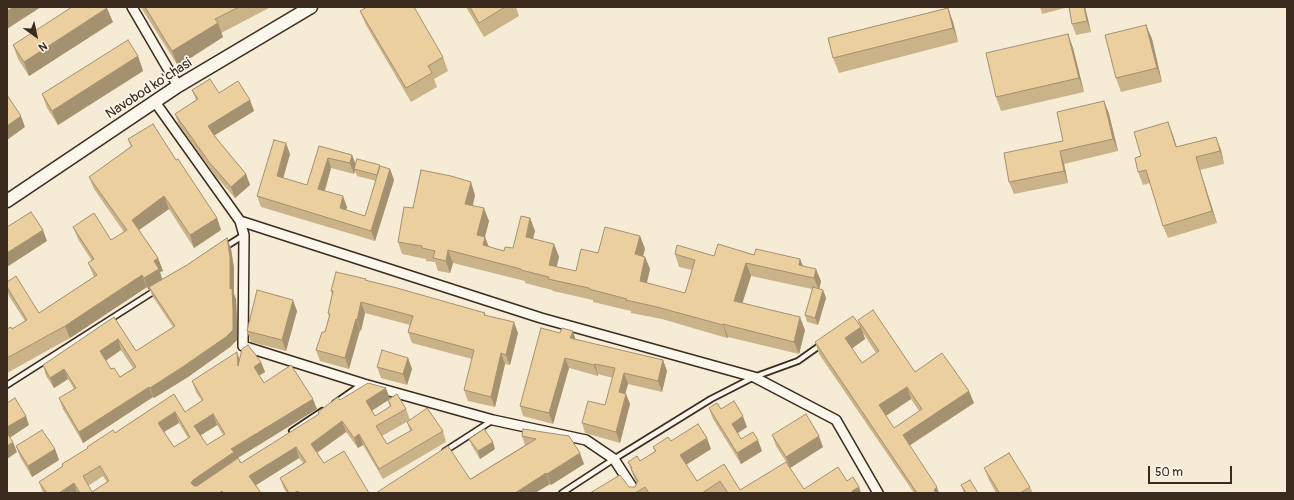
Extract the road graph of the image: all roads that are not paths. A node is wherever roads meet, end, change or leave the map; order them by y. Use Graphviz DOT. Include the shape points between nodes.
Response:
graph roads {
  1 [pos="132,7"];
  2 [pos="311,7"];
  3 [pos="178,86"];
  4 [pos="155,102"];
  5 [pos="7,201"];
  6 [pos="240,221"];
  7 [pos="244,235"];
  8 [pos="217,252"];
  9 [pos="164,285"];
  10 [pos="824,343"];
  11 [pos="754,377"];
  12 [pos="364,384"];
  13 [pos="7,385"];
  14 [pos="331,405"];
  15 [pos="324,410"];
  16 [pos="493,420"];
  17 [pos="284,436"];
  18 [pos="440,454"];
  19 [pos="614,459"];
  20 [pos="562,493"];
  21 [pos="636,493"];
  22 [pos="878,493"];
  1 -- 3 [label="street"];
  2 -- 3 [label="street, Navobod ko'chasi"];
  3 -- 4 [label="street, Navobod ko'chasi"];
  4 -- 5 [label="street, Navobod ko'chasi"];
  4 -- 6 [label="street"];
  6 -- 7 [label="street"];
  6 -- 11 [label="street" via="541,318"];
  7 -- 8 [label="lane"];
  7 -- 12 [label="street" via="244,346"];
  9 -- 13 [label="lane"];
  10 -- 11 [label="lane" via="798,361"];
  11 -- 19 [label="lane" via="711,399"];
  11 -- 22 [label="street" via="836,420"];
  12 -- 14 [label="lane"];
  12 -- 16 [label="street"];
  15 -- 17 [label="lane"];
  16 -- 18 [label="lane"];
  16 -- 19 [label="street" via="586,440"];
  19 -- 20 [label="lane"];
  19 -- 21 [label="street"];
}
